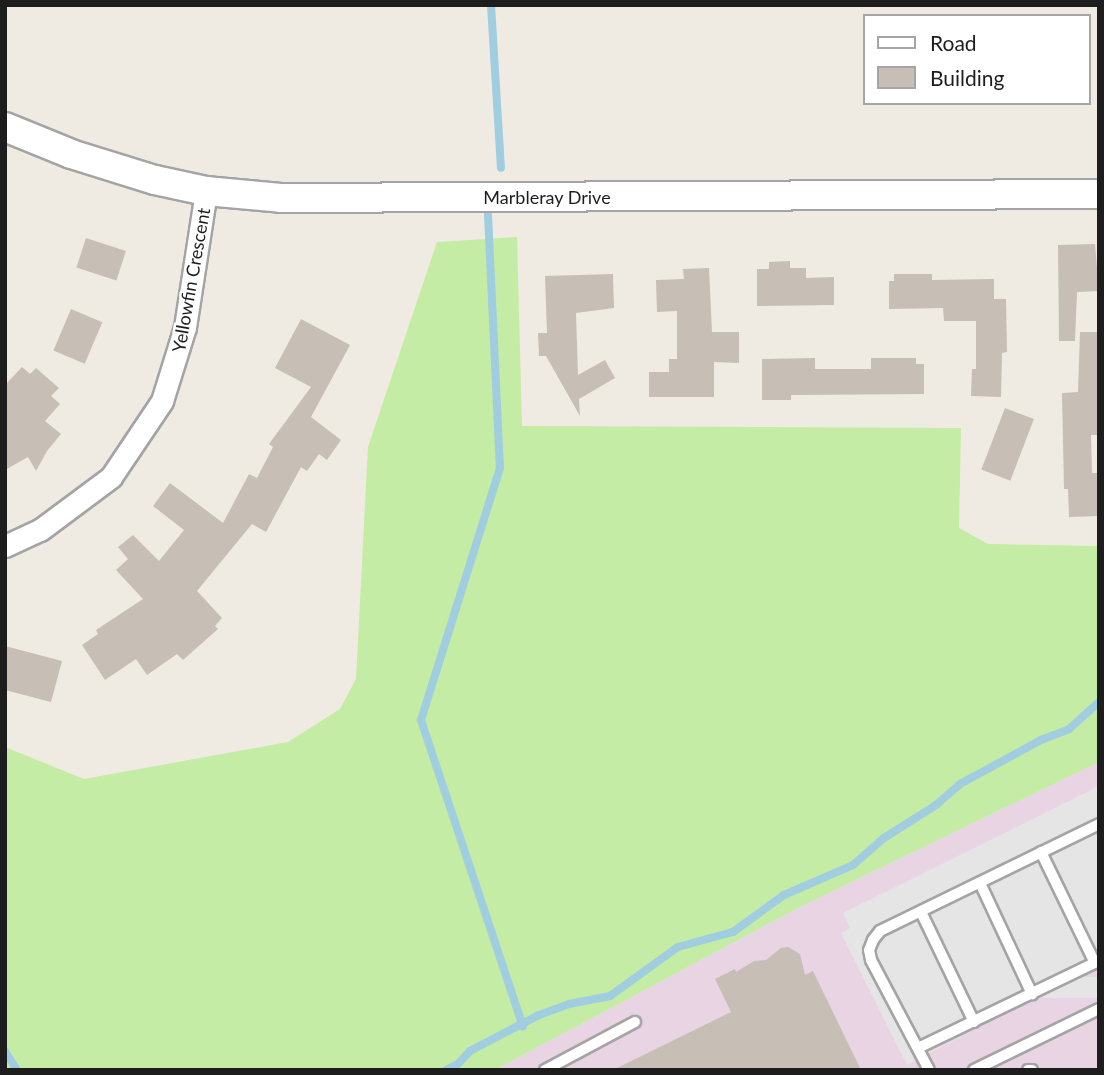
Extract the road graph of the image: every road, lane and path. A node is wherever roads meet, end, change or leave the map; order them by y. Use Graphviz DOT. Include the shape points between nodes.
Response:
graph roads {
  1 [pos="5,127"];
  2 [pos="206,191"];
  3 [pos="1099,194"];
  4 [pos="5,546"];
  5 [pos="1099,824"];
  6 [pos="1041,852"];
  7 [pos="980,883"];
  8 [pos="921,912"];
  9 [pos="1097,962"];
  10 [pos="1032,994"];
  11 [pos="1099,1009"];
  12 [pos="635,1022"];
  13 [pos="974,1022"];
  14 [pos="918,1048"];
  15 [pos="545,1070"];
  16 [pos="929,1070"];
  17 [pos="974,1070"];
  1 -- 2 [label="street, Marbleray Drive" via="116,170"];
  2 -- 3 [label="street, Marbleray Drive" via="281,198"];
  2 -- 4 [label="street, Yellowfin Crescent" via="185,327 162,401 111,477 40,530"];
  5 -- 6 [label="lane"];
  6 -- 7 [label="lane"];
  6 -- 9 [label="lane"];
  7 -- 8 [label="lane"];
  7 -- 10 [label="lane"];
  8 -- 13 [label="lane"];
  8 -- 14 [label="lane" via="880,931 869,950 873,967"];
  9 -- 10 [label="lane"];
  10 -- 13 [label="lane"];
  11 -- 17 [label="lane"];
  12 -- 15 [label="lane"];
  13 -- 14 [label="lane"];
  14 -- 16 [label="lane"];
}
